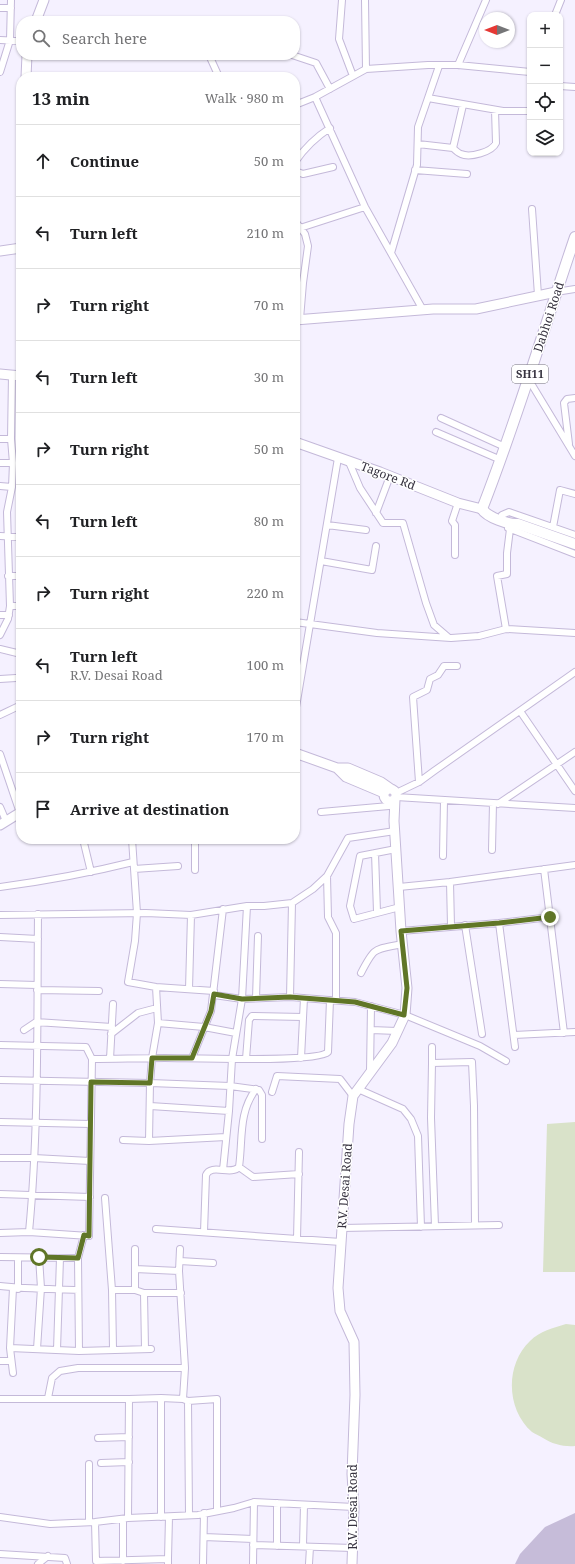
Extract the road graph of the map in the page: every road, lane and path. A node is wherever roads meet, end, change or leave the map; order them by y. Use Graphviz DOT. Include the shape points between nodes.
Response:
graph roads {
  1 [pos="11,0"];
  2 [pos="44,0"];
  3 [pos="342,0"];
  4 [pos="365,0"];
  5 [pos="486,0"];
  6 [pos="561,0"];
  7 [pos="0,8"];
  8 [pos="11,8"];
  9 [pos="556,12"];
  10 [pos="38,16"];
  11 [pos="0,40"];
  12 [pos="10,40"];
  13 [pos="16,41"];
  14 [pos="300,58"];
  15 [pos="27,60"];
  16 [pos="211,60"];
  17 [pos="458,65"];
  18 [pos="439,66"];
  19 [pos="366,69"];
  20 [pos="0,72"];
  21 [pos="26,72"];
  22 [pos="217,72"];
  23 [pos="527,72"];
  24 [pos="353,76"];
  25 [pos="563,86"];
  26 [pos="575,87"];
  27 [pos="330,89"];
  28 [pos="315,96"];
  29 [pos="428,98"];
  30 [pos="300,103"];
  31 [pos="463,104"];
  32 [pos="495,110"];
  33 [pos="527,112"];
  34 [pos="330,128"];
  35 [pos="418,144"];
  36 [pos="453,148"];
  37 [pos="300,156"];
  38 [pos="332,167"];
  39 [pos="415,170"];
  40 [pos="300,173"];
  41 [pos="467,174"];
  42 [pos="365,207"];
  43 [pos="532,209"];
  44 [pos="300,228"];
  45 [pos="575,238"];
  46 [pos="16,249"];
  47 [pos="0,251"];
  48 [pos="391,253"];
  49 [pos="575,289"];
  50 [pos="556,292"];
  51 [pos="538,295"];
  52 [pos="300,305"];
  53 [pos="423,310"];
  54 [pos="300,320"];
  55 [pos="0,374"];
  56 [pos="16,376"];
  57 [pos="528,380"];
  58 [pos="16,386"];
  59 [pos="575,398"];
  60 [pos="441,418"];
  61 [pos="436,432"];
  62 [pos="0,439"];
  63 [pos="11,439"];
  64 [pos="300,444"];
  65 [pos="569,446"];
  66 [pos="505,447"];
  67 [pos="575,456"];
  68 [pos="338,458"];
  69 [pos="501,460"];
  70 [pos="349,462"];
  71 [pos="0,463"];
  72 [pos="13,463"];
  73 [pos="390,476"];
  74 [pos="0,486"];
  75 [pos="12,486"];
  76 [pos="575,494"];
  77 [pos="458,503"];
  78 [pos="482,509"];
  79 [pos="0,512"];
  80 [pos="7,512"];
  81 [pos="376,513"];
  82 [pos="508,522"];
  83 [pos="327,525"];
  84 [pos="552,527"];
  85 [pos="366,530"];
  86 [pos="0,536"];
  87 [pos="8,536"];
  88 [pos="575,536"];
  89 [pos="16,537"];
  90 [pos="575,544"];
  91 [pos="376,546"];
  92 [pos="575,554"];
  93 [pos="455,555"];
  94 [pos="321,561"];
  95 [pos="8,576"];
  96 [pos="16,576"];
  97 [pos="10,606"];
  98 [pos="16,606"];
  99 [pos="0,615"];
  100 [pos="9,615"];
  101 [pos="300,623"];
  102 [pos="310,625"];
  103 [pos="506,629"];
  104 [pos="575,633"];
  105 [pos="0,635"];
  106 [pos="448,637"];
  107 [pos="0,649"];
  108 [pos="16,653"];
  109 [pos="457,666"];
  110 [pos="575,672"];
  111 [pos="16,678"];
  112 [pos="0,679"];
  113 [pos="300,684"];
  114 [pos="16,707"];
  115 [pos="520,711"];
  116 [pos="0,715"];
  117 [pos="575,752"];
  118 [pos="0,754"];
  119 [pos="300,755"];
  120 [pos="556,765"];
  121 [pos="419,782"];
  122 [pos="575,791"];
  123 [pos="391,797"];
  124 [pos="444,800"];
  125 [pos="16,801"];
  126 [pos="496,803"];
  127 [pos="0,807"];
  128 [pos="575,808"];
  129 [pos="321,812"];
  130 [pos="16,815"];
  131 [pos="3,823"];
  132 [pos="395,826"];
  133 [pos="83,844"];
  134 [pos="132,844"];
  135 [pos="195,844"];
  136 [pos="396,849"];
  137 [pos="492,850"];
  138 [pos="375,853"];
  139 [pos="443,856"];
  140 [pos="575,865"];
  141 [pos="133,866"];
  142 [pos="178,866"];
  143 [pos="544,869"];
  144 [pos="195,870"];
  145 [pos="91,872"];
  146 [pos="327,876"];
  147 [pos="450,882"];
  148 [pos="0,886"];
  149 [pos="399,887"];
  150 [pos="292,903"];
  151 [pos="247,906"];
  152 [pos="400,907"];
  153 [pos="223,909"];
  154 [pos="377,912"];
  155 [pos="137,913"];
  156 [pos="38,914"];
  157 [pos="0,915"];
  158 [pos="191,915"];
  159 [pos="550,917"];
  160 [pos="499,923"];
  161 [pos="466,925"];
  162 [pos="451,926"];
  163 [pos="401,931"];
  164 [pos="258,936"];
  165 [pos="0,937"];
  166 [pos="38,939"];
  167 [pos="402,944"];
  168 [pos="361,973"];
  169 [pos="0,984"];
  170 [pos="37,987"];
  171 [pos="156,987"];
  172 [pos="189,989"];
  173 [pos="99,991"];
  174 [pos="214,993"];
  175 [pos="290,997"];
  176 [pos="256,998"];
  177 [pos="304,998"];
  178 [pos="242,999"];
  179 [pos="333,1000"];
  180 [pos="113,1004"];
  181 [pos="371,1006"];
  182 [pos="157,1008"];
  183 [pos="404,1015"];
  184 [pos="303,1017"];
  185 [pos="37,1022"];
  186 [pos="158,1023"];
  187 [pos="112,1027"];
  188 [pos="204,1027"];
  189 [pos="24,1030"];
  190 [pos="371,1030"];
  191 [pos="397,1031"];
  192 [pos="575,1032"];
  193 [pos="236,1033"];
  194 [pos="564,1033"];
  195 [pos="111,1034"];
  196 [pos="482,1034"];
  197 [pos="514,1035"];
  198 [pos="0,1045"];
  199 [pos="37,1046"];
  200 [pos="432,1047"];
  201 [pos="516,1047"];
  202 [pos="152,1058"];
  203 [pos="192,1058"];
  204 [pos="301,1058"];
  205 [pos="92,1059"];
  206 [pos="110,1059"];
  207 [pos="232,1059"];
  208 [pos="246,1059"];
  209 [pos="506,1061"];
  210 [pos="432,1063"];
  211 [pos="370,1072"];
  212 [pos="0,1080"];
  213 [pos="36,1081"];
  214 [pos="91,1082"];
  215 [pos="150,1083"];
  216 [pos="230,1086"];
  217 [pos="256,1089"];
  218 [pos="272,1092"];
  219 [pos="355,1093"];
  220 [pos="150,1106"];
  221 [pos="229,1111"];
  222 [pos="0,1122"];
  223 [pos="35,1122"];
  224 [pos="91,1124"];
  225 [pos="226,1137"];
  226 [pos="262,1139"];
  227 [pos="124,1140"];
  228 [pos="149,1141"];
  229 [pos="299,1152"];
  230 [pos="0,1158"];
  231 [pos="34,1158"];
  232 [pos="90,1161"];
  233 [pos="239,1167"];
  234 [pos="223,1170"];
  235 [pos="299,1174"];
  236 [pos="0,1194"];
  237 [pos="33,1194"];
  238 [pos="90,1197"];
  239 [pos="105,1198"];
  240 [pos="475,1225"];
  241 [pos="499,1225"];
  242 [pos="421,1226"];
  243 [pos="435,1226"];
  244 [pos="342,1228"];
  245 [pos="156,1229"];
  246 [pos="29,1232"];
  247 [pos="204,1232"];
  248 [pos="0,1233"];
  249 [pos="84,1235"];
  250 [pos="298,1239"];
  251 [pos="341,1242"];
  252 [pos="135,1249"];
  253 [pos="180,1249"];
  254 [pos="0,1257"];
  255 [pos="39,1257"];
  256 [pos="18,1258"];
  257 [pos="60,1258"];
  258 [pos="78,1258"];
  259 [pos="180,1261"];
  260 [pos="213,1264"];
  261 [pos="135,1269"];
  262 [pos="179,1271"];
  263 [pos="0,1286"];
  264 [pos="15,1288"];
  265 [pos="40,1288"];
  266 [pos="59,1289"];
  267 [pos="78,1290"];
  268 [pos="112,1290"];
  269 [pos="135,1290"];
  270 [pos="144,1293"];
  271 [pos="181,1293"];
  272 [pos="10,1348"];
  273 [pos="37,1349"];
  274 [pos="113,1349"];
  275 [pos="57,1350"];
  276 [pos="79,1351"];
  277 [pos="0,1361"];
  278 [pos="11,1361"];
  279 [pos="185,1368"];
  280 [pos="13,1373"];
  281 [pos="48,1398"];
  282 [pos="162,1398"];
  283 [pos="0,1399"];
  284 [pos="129,1399"];
  285 [pos="185,1400"];
  286 [pos="129,1437"];
  287 [pos="98,1438"];
  288 [pos="129,1462"];
  289 [pos="100,1463"];
  290 [pos="89,1464"];
  291 [pos="254,1502"];
  292 [pos="277,1503"];
  293 [pos="304,1505"];
  294 [pos="354,1507"];
  295 [pos="217,1510"];
  296 [pos="204,1513"];
  297 [pos="189,1515"];
  298 [pos="0,1517"];
  299 [pos="161,1517"];
  300 [pos="169,1517"];
  301 [pos="126,1519"];
  302 [pos="92,1522"];
  303 [pos="204,1537"];
  304 [pos="253,1542"];
  305 [pos="277,1546"];
  306 [pos="306,1546"];
  307 [pos="353,1548"];
  308 [pos="0,1554"];
  309 [pos="48,1556"];
  310 [pos="96,1561"];
  311 [pos="124,1561"];
  312 [pos="168,1562"];
  313 [pos="38,1564"];
  314 [pos="67,1564"];
  315 [pos="88,1564"];
  316 [pos="203,1564"];
  317 [pos="253,1564"];
  318 [pos="309,1564"];
  319 [pos="352,1564"];
  1 -- 8 [label="street"];
  2 -- 10 [label="street"];
  3 -- 24 [label="street" via="339,39"];
  4 -- 19 [label="street"];
  5 -- 17 [label="street"];
  6 -- 9 [label="street"];
  7 -- 8 [label="street"];
  8 -- 12 [label="street"];
  11 -- 12 [label="street"];
  12 -- 13 [label="street"];
  12 -- 20 [label="street"];
  14 -- 27 [label="street" via="316,63"];
  15 -- 21 [label="street"];
  16 -- 22 [label="street"];
  17 -- 18 [label="street"];
  17 -- 23 [label="street"];
  18 -- 19 [label="street"];
  18 -- 29 [label="street"];
  19 -- 24 [label="street"];
  24 -- 27 [label="street"];
  25 -- 26 [label="street"];
  27 -- 28 [label="street"];
  28 -- 30 [label="street"];
  28 -- 34 [label="street"];
  29 -- 31 [label="street"];
  29 -- 35 [label="street" via="418,127"];
  31 -- 32 [label="street"];
  31 -- 36 [label="street"];
  32 -- 33 [label="street"];
  32 -- 36 [label="street" via="496,143 492,148 477,154 462,155"];
  34 -- 37 [label="street" via="319,135"];
  34 -- 42 [label="street"];
  35 -- 36 [label="street"];
  35 -- 39 [label="street"];
  38 -- 40 [label="street"];
  39 -- 41 [label="street"];
  39 -- 48 [label="street"];
  42 -- 44 [label="street"];
  42 -- 48 [label="street"];
  43 -- 51 [label="street"];
  44 -- 52 [label="street" via="305,234 308,246"];
  45 -- 50 [label="main road, Dabhoi Road / SH11"];
  46 -- 47 [label="street"];
  48 -- 53 [label="street"];
  49 -- 50 [label="street"];
  50 -- 51 [label="street"];
  50 -- 57 [label="main road, Dabhoi Road / SH11"];
  51 -- 53 [label="street" via="476,309"];
  53 -- 54 [label="street"];
  55 -- 56 [label="street"];
  57 -- 65 [label="street"];
  57 -- 66 [label="main road, Dabhoi Road / SH11"];
  58 -- 63 [label="street"];
  59 -- 65 [label="street" via="567,399 564,403"];
  60 -- 66 [label="street"];
  61 -- 69 [label="street"];
  62 -- 63 [label="street"];
  63 -- 72 [label="street"];
  64 -- 68 [label="street, Tagore Rd"];
  65 -- 67 [label="street"];
  66 -- 69 [label="main road, Dabhoi Road / SH11"];
  68 -- 70 [label="street, Tagore Rd"];
  68 -- 83 [label="street"];
  69 -- 78 [label="main road, Dabhoi Road / SH11"];
  70 -- 73 [label="street, Tagore Rd"];
  70 -- 81 [label="street" via="360,488"];
  71 -- 72 [label="street"];
  72 -- 75 [label="street"];
  73 -- 77 [label="street, Tagore Rd"];
  73 -- 81 [label="street"];
  74 -- 75 [label="street"];
  75 -- 80 [label="street"];
  76 -- 84 [label="street" via="560,490"];
  77 -- 78 [label="street, Tagore Rd"];
  77 -- 93 [label="street" via="452,521 455,525"];
  78 -- 82 [label="main road" via="484,513"];
  79 -- 80 [label="street"];
  80 -- 87 [label="street"];
  81 -- 106 [label="street" via="383,523 403,524 434,625"];
  82 -- 84 [label="street" via="509,512"];
  82 -- 90 [label="main road"];
  82 -- 92 [label="street"];
  82 -- 103 [label="street" via="507,574 497,576"];
  83 -- 85 [label="street"];
  83 -- 94 [label="street"];
  84 -- 88 [label="street"];
  86 -- 87 [label="street"];
  87 -- 89 [label="street"];
  87 -- 95 [label="street"];
  91 -- 94 [label="street" via="372,570"];
  94 -- 102 [label="street"];
  95 -- 96 [label="street"];
  95 -- 97 [label="street"];
  97 -- 98 [label="street"];
  97 -- 100 [label="street"];
  99 -- 100 [label="street"];
  100 -- 105 [label="street"];
  101 -- 102 [label="street"];
  102 -- 106 [label="street" via="377,633"];
  102 -- 113 [label="street"];
  103 -- 104 [label="street"];
  103 -- 106 [label="street" via="479,636"];
  107 -- 108 [label="street"];
  109 -- 121 [label="street" via="444,666 438,675 430,679 427,690 414,697"];
  110 -- 115 [label="street"];
  111 -- 112 [label="street"];
  114 -- 116 [label="street"];
  115 -- 120 [label="street"];
  115 -- 121 [label="street"];
  117 -- 120 [label="street"];
  118 -- 125 [label="street"];
  119 -- 123 [label="street" via="337,768 348,768 381,782"];
  120 -- 122 [label="street"];
  120 -- 126 [label="street"];
  121 -- 123 [label="street"];
  123 -- 124 [label="street"];
  123 -- 129 [label="street"];
  123 -- 132 [label="street, R.V. Desai Road"];
  124 -- 126 [label="street"];
  124 -- 139 [label="street"];
  126 -- 128 [label="street"];
  126 -- 137 [label="street"];
  127 -- 131 [label="street"];
  130 -- 131 [label="street"];
  132 -- 136 [label="street, R.V. Desai Road"];
  132 -- 146 [label="street" via="348,838"];
  133 -- 145 [label="street"];
  134 -- 141 [label="street"];
  135 -- 144 [label="street"];
  136 -- 138 [label="street"];
  136 -- 149 [label="street, R.V. Desai Road"];
  138 -- 154 [label="street"];
  138 -- 154 [label="street" via="360,856 350,906 354,918"];
  140 -- 143 [label="street"];
  141 -- 142 [label="street"];
  141 -- 145 [label="street"];
  141 -- 155 [label="street"];
  143 -- 147 [label="street"];
  143 -- 159 [label="street"];
  145 -- 148 [label="street"];
  146 -- 150 [label="street" via="313,890"];
  146 -- 179 [label="street" via="328,917 336,934"];
  147 -- 149 [label="street"];
  147 -- 162 [label="street"];
  149 -- 152 [label="street, R.V. Desai Road"];
  150 -- 151 [label="street"];
  150 -- 175 [label="street"];
  151 -- 153 [label="street"];
  151 -- 178 [label="street"];
  152 -- 154 [label="street"];
  152 -- 163 [label="street, R.V. Desai Road"];
  153 -- 158 [label="street"];
  153 -- 174 [label="street"];
  155 -- 156 [label="street"];
  155 -- 158 [label="street"];
  155 -- 171 [label="street" via="128,982"];
  156 -- 157 [label="street"];
  156 -- 166 [label="street"];
  158 -- 172 [label="street"];
  159 -- 160 [label="street"];
  159 -- 194 [label="street"];
  160 -- 161 [label="street"];
  160 -- 197 [label="street"];
  161 -- 162 [label="street"];
  161 -- 196 [label="street"];
  162 -- 163 [label="street"];
  163 -- 167 [label="street, R.V. Desai Road"];
  164 -- 176 [label="street"];
  165 -- 166 [label="street"];
  166 -- 170 [label="street"];
  167 -- 168 [label="street" via="375,951"];
  167 -- 183 [label="street, R.V. Desai Road" via="407,988"];
  169 -- 170 [label="street"];
  170 -- 173 [label="street"];
  170 -- 185 [label="street"];
  171 -- 172 [label="street"];
  171 -- 182 [label="street"];
  172 -- 174 [label="street"];
  174 -- 178 [label="street"];
  174 -- 188 [label="street" via="211,1011"];
  175 -- 176 [label="street"];
  175 -- 177 [label="street"];
  176 -- 178 [label="street"];
  177 -- 179 [label="street"];
  177 -- 184 [label="street"];
  178 -- 193 [label="street"];
  179 -- 181 [label="street"];
  179 -- 204 [label="street" via="328,1052 325,1055"];
  180 -- 187 [label="street"];
  181 -- 183 [label="street"];
  181 -- 190 [label="street"];
  182 -- 186 [label="street"];
  182 -- 195 [label="street" via="138,1013"];
  183 -- 191 [label="street, R.V. Desai Road"];
  183 -- 209 [label="street" via="480,1046"];
  184 -- 204 [label="street"];
  184 -- 208 [label="street" via="252,1016 249,1020"];
  185 -- 187 [label="street"];
  185 -- 189 [label="street"];
  185 -- 199 [label="street"];
  186 -- 188 [label="street"];
  186 -- 202 [label="street"];
  187 -- 195 [label="street"];
  188 -- 193 [label="street"];
  188 -- 203 [label="street"];
  190 -- 191 [label="street"];
  190 -- 211 [label="street"];
  191 -- 211 [label="street, R.V. Desai Road"];
  192 -- 194 [label="street"];
  193 -- 207 [label="street"];
  194 -- 197 [label="street"];
  195 -- 206 [label="street"];
  197 -- 201 [label="street"];
  198 -- 199 [label="street"];
  199 -- 205 [label="street" via="86,1047"];
  199 -- 213 [label="street"];
  200 -- 210 [label="street"];
  202 -- 203 [label="street"];
  202 -- 206 [label="street"];
  202 -- 215 [label="street"];
  203 -- 207 [label="street"];
  204 -- 208 [label="street"];
  205 -- 206 [label="street"];
  205 -- 214 [label="street"];
  207 -- 208 [label="street"];
  207 -- 216 [label="street"];
  210 -- 240 [label="street" via="472,1062"];
  210 -- 243 [label="street" via="431,1118"];
  211 -- 219 [label="street, R.V. Desai Road"];
  212 -- 213 [label="street"];
  213 -- 214 [label="street"];
  213 -- 223 [label="street"];
  214 -- 215 [label="street"];
  214 -- 224 [label="street"];
  215 -- 216 [label="street"];
  215 -- 220 [label="street"];
  216 -- 217 [label="street"];
  216 -- 221 [label="street"];
  217 -- 226 [label="street" via="261,1091 262,1095"];
  217 -- 233 [label="street" via="244,1111"];
  218 -- 219 [label="street" via="277,1076 340,1079"];
  219 -- 242 [label="street" via="403,1109 411,1120 418,1136"];
  219 -- 244 [label="street, R.V. Desai Road" via="349,1124"];
  220 -- 221 [label="street"];
  220 -- 228 [label="street"];
  221 -- 225 [label="street"];
  222 -- 223 [label="street"];
  223 -- 224 [label="street"];
  223 -- 231 [label="street"];
  224 -- 232 [label="street"];
  225 -- 228 [label="street"];
  225 -- 234 [label="street"];
  227 -- 228 [label="street"];
  229 -- 235 [label="street"];
  230 -- 231 [label="street"];
  231 -- 232 [label="street"];
  231 -- 237 [label="street"];
  232 -- 238 [label="street"];
  233 -- 234 [label="street" via="234,1171"];
  233 -- 235 [label="street" via="253,1178"];
  234 -- 247 [label="street" via="211,1170 206,1175"];
  235 -- 250 [label="street"];
  236 -- 237 [label="street"];
  237 -- 238 [label="street"];
  237 -- 246 [label="street"];
  238 -- 249 [label="street" via="89,1236"];
  239 -- 268 [label="street"];
  240 -- 241 [label="street"];
  240 -- 243 [label="street"];
  242 -- 243 [label="street"];
  242 -- 244 [label="street"];
  244 -- 251 [label="street, R.V. Desai Road"];
  245 -- 247 [label="street"];
  246 -- 248 [label="street"];
  246 -- 249 [label="street"];
  247 -- 250 [label="street"];
  249 -- 258 [label="street"];
  250 -- 251 [label="street"];
  251 -- 294 [label="street, R.V. Desai Road" via="338,1298 340,1312 354,1342"];
  252 -- 261 [label="street"];
  253 -- 259 [label="street"];
  254 -- 256 [label="street"];
  255 -- 256 [label="street"];
  255 -- 257 [label="street"];
  255 -- 265 [label="street"];
  256 -- 264 [label="street"];
  257 -- 258 [label="street"];
  257 -- 266 [label="street"];
  258 -- 267 [label="street"];
  259 -- 260 [label="street"];
  259 -- 262 [label="street"];
  261 -- 262 [label="street"];
  261 -- 269 [label="street"];
  262 -- 271 [label="street"];
  263 -- 264 [label="street"];
  264 -- 265 [label="street"];
  264 -- 272 [label="street"];
  265 -- 266 [label="street"];
  265 -- 273 [label="street"];
  266 -- 267 [label="street"];
  266 -- 275 [label="street"];
  267 -- 276 [label="street"];
  268 -- 269 [label="street"];
  268 -- 274 [label="street"];
  269 -- 270 [label="street"];
  270 -- 271 [label="street"];
  270 -- 274 [label="street" via="148,1349"];
  271 -- 279 [label="street"];
  272 -- 273 [label="street"];
  272 -- 278 [label="street"];
  273 -- 275 [label="street"];
  274 -- 276 [label="street"];
  275 -- 276 [label="street"];
  277 -- 278 [label="street"];
  278 -- 280 [label="street"];
  279 -- 281 [label="street" via="78,1368 60,1371 52,1378"];
  279 -- 285 [label="street"];
  281 -- 283 [label="street"];
  281 -- 284 [label="street"];
  282 -- 284 [label="street"];
  282 -- 285 [label="street"];
  282 -- 299 [label="street"];
  284 -- 286 [label="street"];
  285 -- 295 [label="street" via="217,1399"];
  285 -- 297 [label="street"];
  286 -- 287 [label="street"];
  286 -- 288 [label="street"];
  288 -- 289 [label="street"];
  288 -- 301 [label="street"];
  290 -- 302 [label="street"];
  291 -- 292 [label="street"];
  291 -- 295 [label="street"];
  291 -- 304 [label="street"];
  292 -- 293 [label="street"];
  292 -- 305 [label="street"];
  293 -- 294 [label="street"];
  293 -- 306 [label="street"];
  294 -- 307 [label="street, R.V. Desai Road"];
  295 -- 296 [label="street"];
  296 -- 297 [label="street"];
  296 -- 303 [label="street"];
  297 -- 300 [label="street"];
  298 -- 302 [label="street" via="50,1524"];
  299 -- 300 [label="street"];
  299 -- 301 [label="street"];
  300 -- 312 [label="street"];
  301 -- 302 [label="street"];
  301 -- 311 [label="street"];
  302 -- 310 [label="street"];
  303 -- 304 [label="street"];
  303 -- 316 [label="street"];
  304 -- 305 [label="street"];
  304 -- 317 [label="street"];
  305 -- 306 [label="street"];
  306 -- 307 [label="street"];
  306 -- 318 [label="street"];
  307 -- 319 [label="street, R.V. Desai Road"];
  308 -- 309 [label="street"];
  309 -- 313 [label="street"];
  309 -- 314 [label="street" via="65,1558"];
  310 -- 311 [label="street"];
  310 -- 315 [label="street"];
  311 -- 312 [label="street"];
}
